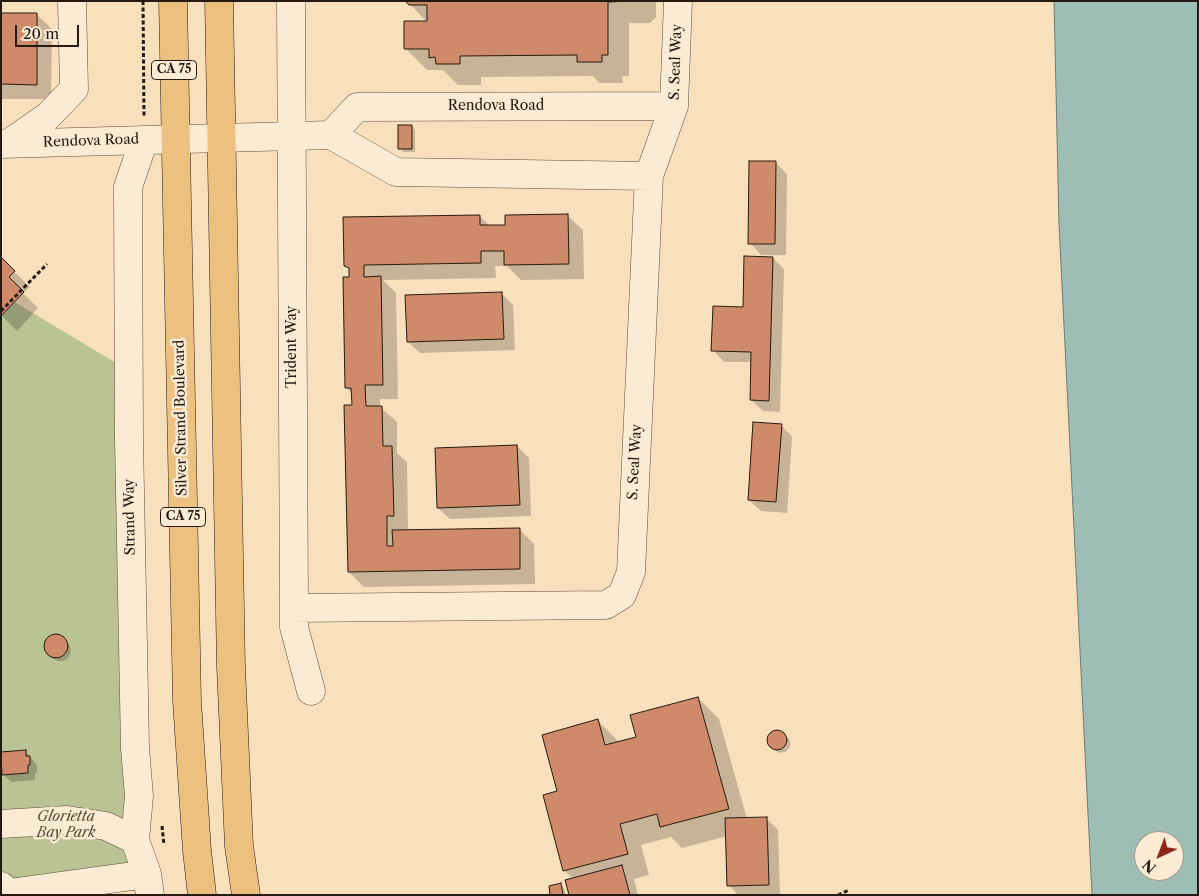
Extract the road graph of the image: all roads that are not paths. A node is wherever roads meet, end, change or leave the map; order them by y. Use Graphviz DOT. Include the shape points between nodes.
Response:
graph roads {
  1 [pos="72,1"];
  2 [pos="173,1"];
  3 [pos="219,1"];
  4 [pos="291,1"];
  5 [pos="678,1"];
  6 [pos="674,106"];
  7 [pos="332,135"];
  8 [pos="291,136"];
  9 [pos="221,138"];
  10 [pos="175,139"];
  11 [pos="144,140"];
  12 [pos="5,144"];
  13 [pos="649,176"];
  14 [pos="294,608"];
  15 [pos="311,691"];
  16 [pos="1,824"];
  17 [pos="135,840"];
  18 [pos="148,884"];
  19 [pos="1,886"];
  20 [pos="202,895"];
  21 [pos="246,895"];
  1 -- 12 [label="street" via="74,89 48,116"];
  2 -- 10 [label="highway, Silver Strand Boulevard / CA 75"];
  3 -- 9 [label="highway"];
  4 -- 8 [label="street, Trident Way"];
  5 -- 6 [label="street, S. Seal Way"];
  6 -- 7 [label="street, Rendova Road" via="357,107"];
  6 -- 13 [label="street, S. Seal Way"];
  7 -- 8 [label="street, Rendova Road"];
  7 -- 13 [label="street" via="396,172"];
  8 -- 9 [label="street, Rendova Road"];
  8 -- 14 [label="street, Trident Way"];
  9 -- 10 [label="street, Rendova Road"];
  9 -- 21 [label="highway" via="231,667 239,846"];
  10 -- 11 [label="street, Rendova Road"];
  10 -- 20 [label="highway, Silver Strand Boulevard / CA 75" via="187,701"];
  11 -- 12 [label="street, Rendova Road"];
  11 -- 17 [label="street, Strand Way" via="128,187 131,588 139,796"];
  13 -- 14 [label="street, S. Seal Way" via="630,572 622,595 606,605"];
  14 -- 15 [label="street, Trident Way" via="294,627"];
  16 -- 17 [label="street" via="68,820 106,826"];
  17 -- 18 [label="street, Strand Way"];
  18 -- 19 [label="street" via="9,893"];
}
